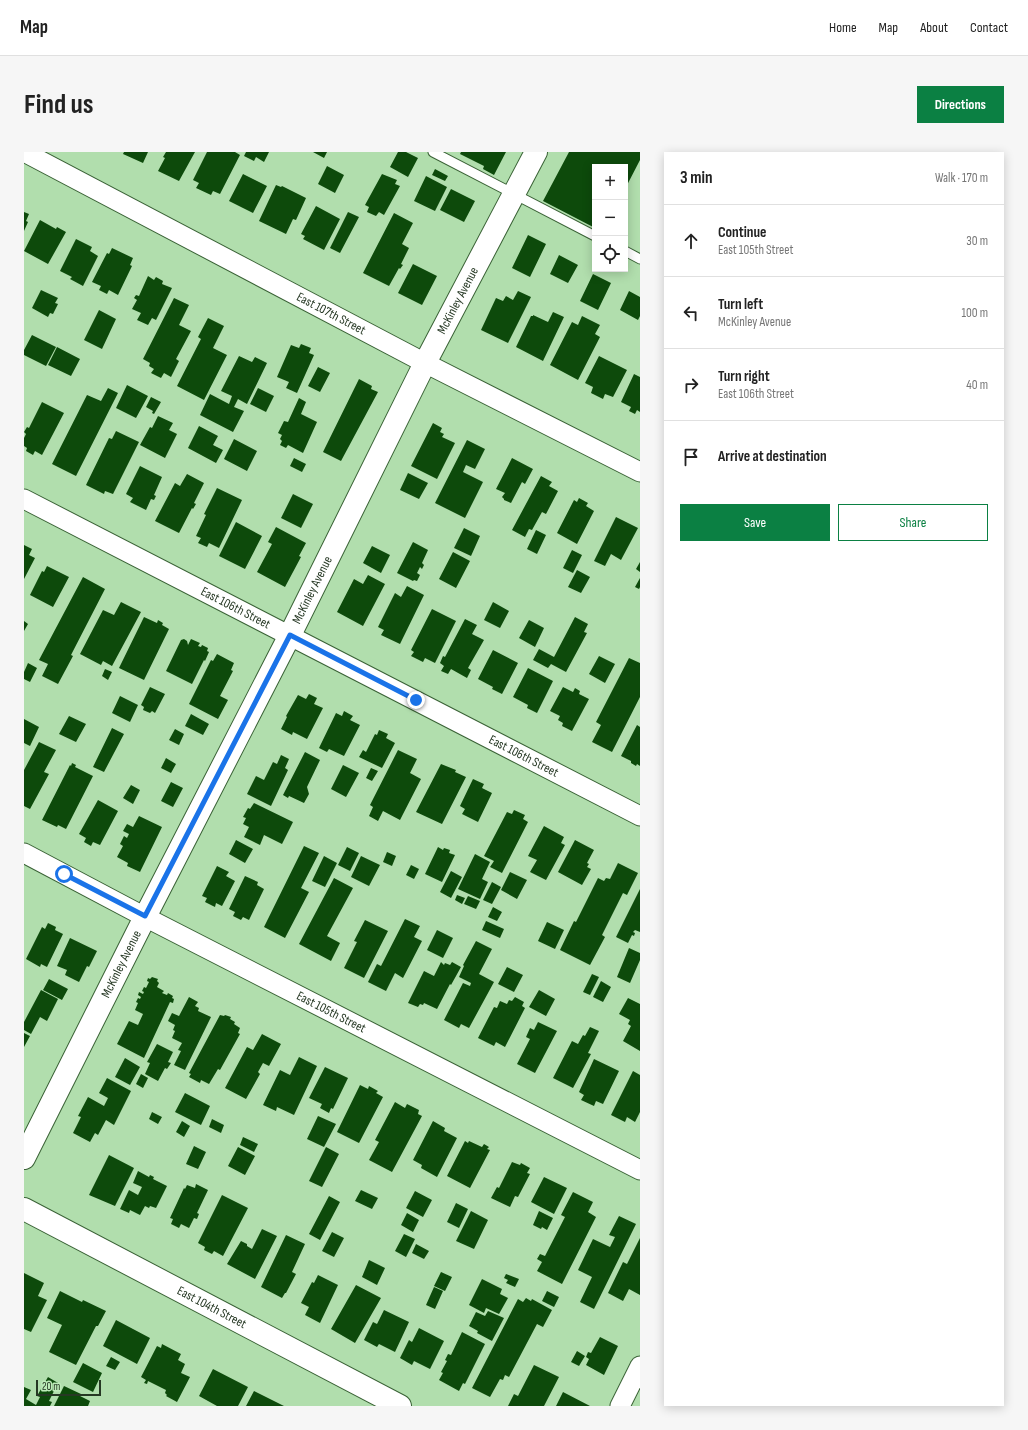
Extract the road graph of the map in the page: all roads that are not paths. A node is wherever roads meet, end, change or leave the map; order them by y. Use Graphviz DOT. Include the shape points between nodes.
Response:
graph roads {
  1 [pos="24,152"];
  2 [pos="433,152"];
  3 [pos="536,152"];
  4 [pos="514,194"];
  5 [pos="592,234"];
  6 [pos="628,253"];
  7 [pos="640,259"];
  8 [pos="425,363"];
  9 [pos="640,472"];
  10 [pos="24,499"];
  11 [pos="290,635"];
  12 [pos="640,816"];
  13 [pos="24,853"];
  14 [pos="145,916"];
  15 [pos="24,1158"];
  16 [pos="640,1170"];
  17 [pos="24,1209"];
  18 [pos="640,1366"];
  19 [pos="400,1406"];
  20 [pos="620,1406"];
  1 -- 8 [label="street, East 107th Street"];
  2 -- 4 [label="lane"];
  3 -- 4 [label="street, McKinley Avenue"];
  4 -- 5 [label="lane"];
  4 -- 8 [label="street, McKinley Avenue"];
  6 -- 7 [label="lane"];
  8 -- 9 [label="street, East 107th Street"];
  8 -- 11 [label="street, McKinley Avenue"];
  10 -- 11 [label="street, East 106th Street"];
  11 -- 12 [label="street, East 106th Street"];
  11 -- 14 [label="street, McKinley Avenue"];
  13 -- 14 [label="street, East 105th Street"];
  14 -- 15 [label="street, McKinley Avenue"];
  14 -- 16 [label="street, East 105th Street"];
  17 -- 19 [label="street, East 104th Street"];
  18 -- 20 [label="street"];
}
